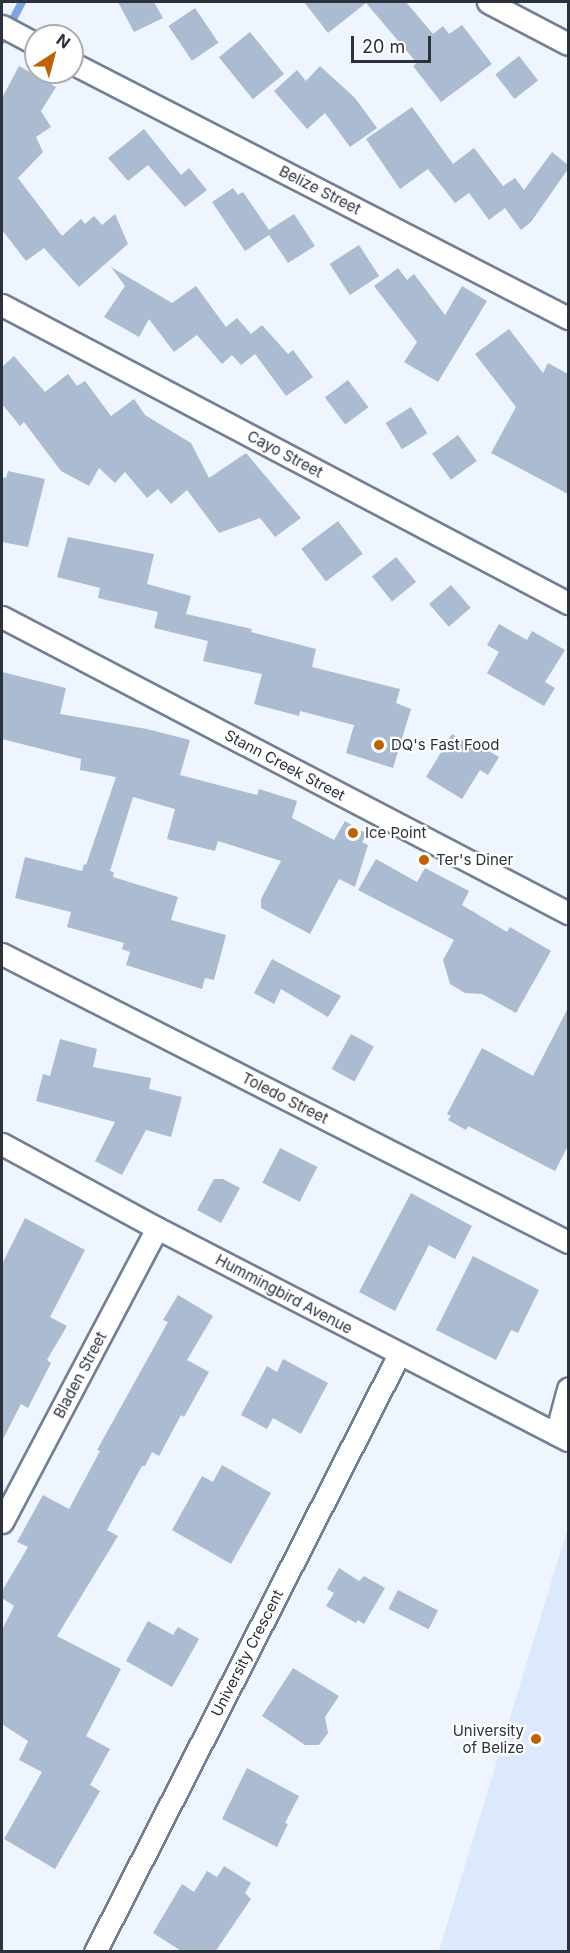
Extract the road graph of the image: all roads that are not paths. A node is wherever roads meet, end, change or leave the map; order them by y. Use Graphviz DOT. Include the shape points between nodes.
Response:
graph roads {
  1 [pos="488,2"];
  2 [pos="2,26"];
  3 [pos="24,38"];
  4 [pos="568,44"];
  5 [pos="84,69"];
  6 [pos="2,306"];
  7 [pos="568,318"];
  8 [pos="568,603"];
  9 [pos="2,617"];
  10 [pos="568,913"];
  11 [pos="2,954"];
  12 [pos="2,1144"];
  13 [pos="157,1228"];
  14 [pos="568,1242"];
  15 [pos="399,1354"];
  16 [pos="568,1389"];
  17 [pos="562,1437"];
  18 [pos="2,1522"];
  19 [pos="95,1952"];
  1 -- 4 [label="street"];
  2 -- 3 [label="street"];
  5 -- 7 [label="street, Belize Street"];
  6 -- 8 [label="street, Cayo Street"];
  9 -- 10 [label="street, Stann Creek Street"];
  11 -- 14 [label="street, Toledo Street"];
  12 -- 13 [label="street, Hummingbird Avenue"];
  13 -- 15 [label="street, Hummingbird Avenue"];
  13 -- 18 [label="street, Bladen Street"];
  15 -- 17 [label="street, Hummingbird Avenue"];
  15 -- 19 [label="street, University Crescent"];
  16 -- 17 [label="street"];
}
